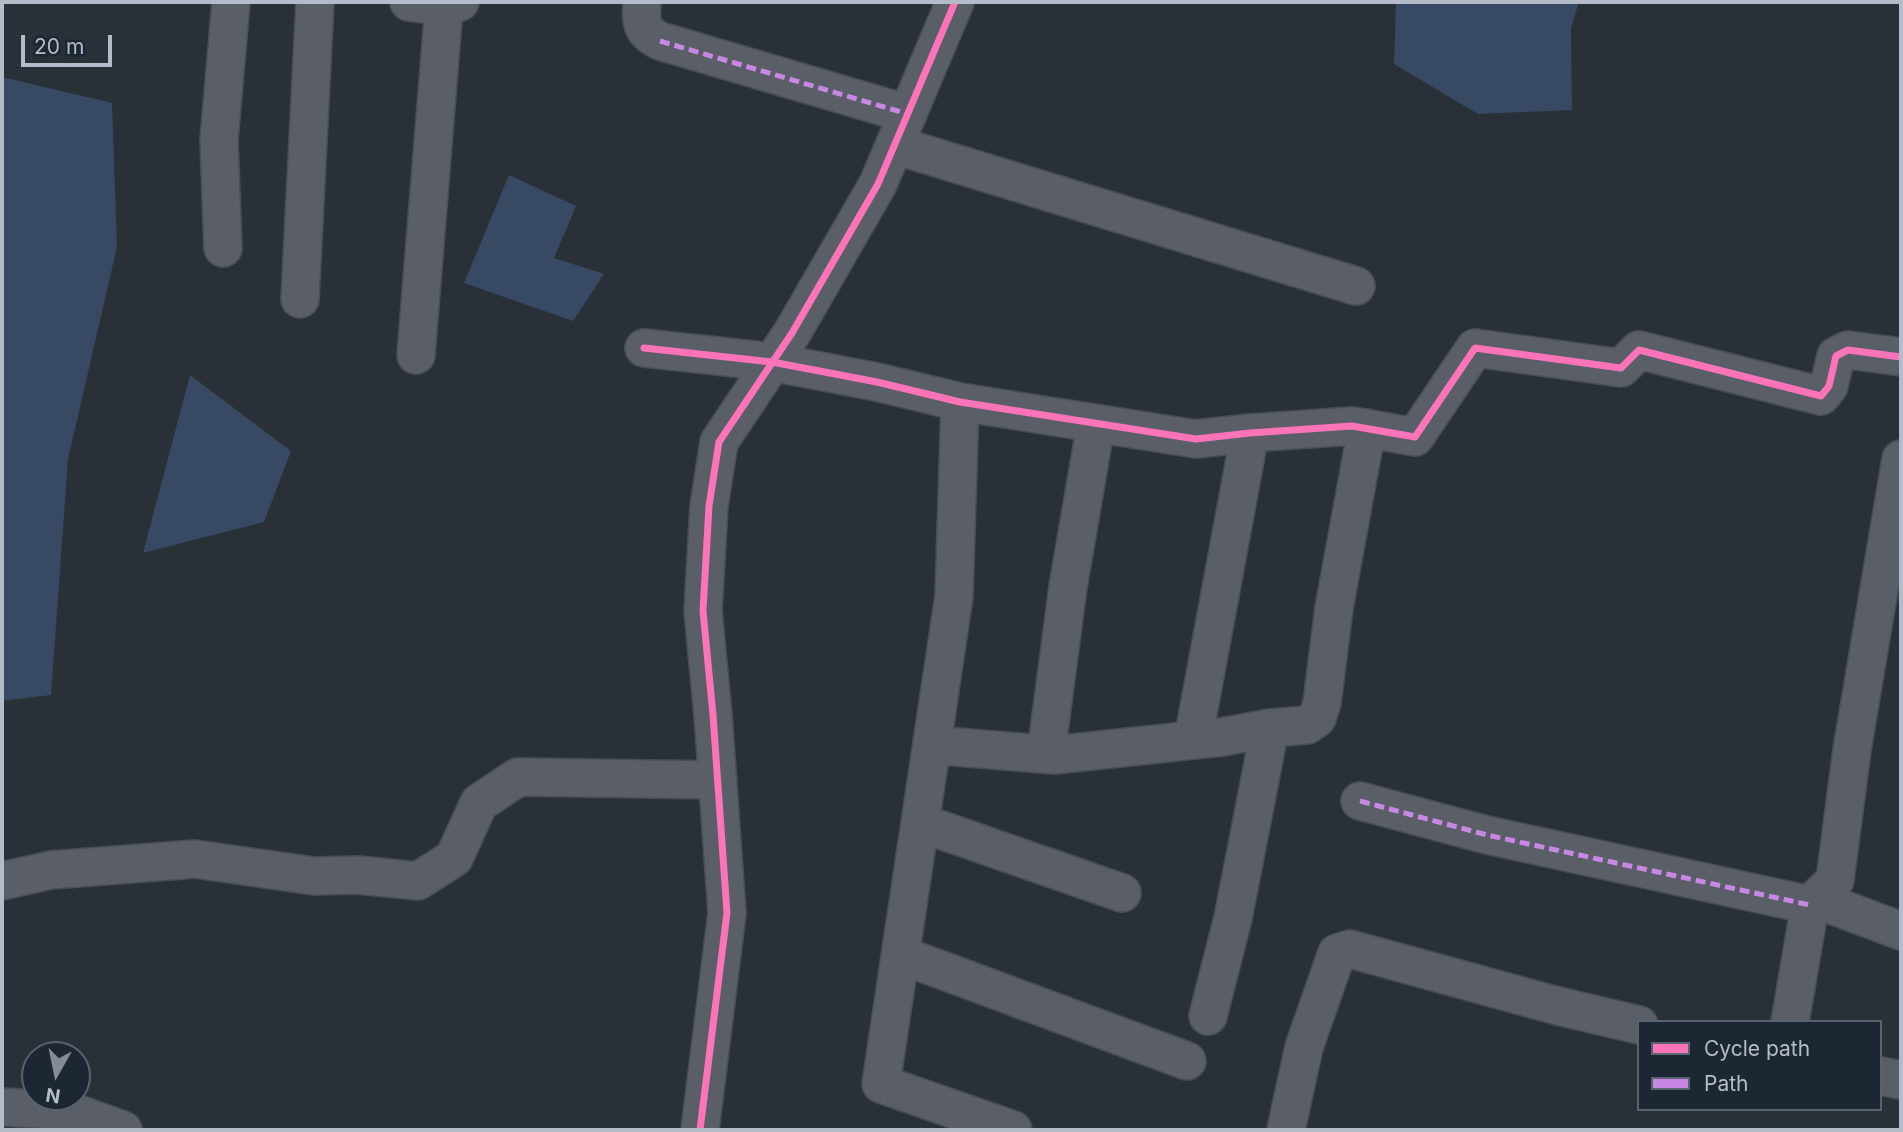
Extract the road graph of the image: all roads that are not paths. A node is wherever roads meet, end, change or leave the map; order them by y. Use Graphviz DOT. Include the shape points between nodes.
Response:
graph roads {
  1 [pos="232,2"];
  2 [pos="315,2"];
  3 [pos="642,2"];
  4 [pos="955,2"];
  5 [pos="438,3"];
  6 [pos="902,129"];
  7 [pos="223,248"];
  8 [pos="1356,286"];
  9 [pos="300,299"];
  10 [pos="644,348"];
  11 [pos="416,355"];
  12 [pos="1901,357"];
  13 [pos="772,362"];
  14 [pos="960,401"];
  15 [pos="1096,424"];
  16 [pos="1367,428"];
  17 [pos="1250,433"];
  18 [pos="1901,459"];
  19 [pos="1270,728"];
  20 [pos="1193,740"];
  21 [pos="932,745"];
  22 [pos="1046,754"];
  23 [pos="718,780"];
  24 [pos="1360,801"];
  25 [pos="921,823"];
  26 [pos="2,881"];
  27 [pos="1122,893"];
  28 [pos="1813,902"];
  29 [pos="1901,931"];
  30 [pos="901,955"];
  31 [pos="1208,1016"];
  32 [pos="1790,1020"];
  33 [pos="1637,1025"];
  34 [pos="1187,1061"];
  35 [pos="1882,1076"];
  36 [pos="1901,1080"];
  37 [pos="2,1107"];
  38 [pos="123,1130"];
  39 [pos="701,1130"];
  40 [pos="1013,1130"];
  41 [pos="1286,1130"];
  1 -- 7 [label="street" via="219,140"];
  2 -- 9 [label="street"];
  3 -- 6 [label="street" via="641,22 649,36"];
  4 -- 6 [label="street"];
  5 -- 11 [label="street"];
  6 -- 8 [label="street"];
  6 -- 13 [label="street" via="878,184"];
  10 -- 13 [label="street"];
  12 -- 16 [label="street" via="1848,350 1836,356 1829,386 1821,396 1639,350 1621,368 1475,348 1416,437"];
  13 -- 14 [label="street"];
  13 -- 23 [label="street" via="719,442 709,506 704,611"];
  14 -- 15 [label="street"];
  14 -- 21 [label="street" via="954,596"];
  15 -- 17 [label="street" via="1196,439"];
  15 -- 22 [label="street"];
  16 -- 17 [label="street"];
  16 -- 19 [label="street" via="1317,719 1307,725"];
  17 -- 20 [label="street"];
  18 -- 28 [label="street" via="1835,880"];
  19 -- 20 [label="street"];
  19 -- 31 [label="street" via="1233,918"];
  20 -- 22 [label="street"];
  21 -- 22 [label="street"];
  21 -- 25 [label="street"];
  23 -- 26 [label="street" via="518,777 479,803 454,858 418,881 314,876 195,859 51,870"];
  23 -- 39 [label="street" via="726,913"];
  24 -- 28 [label="street" via="1487,835"];
  25 -- 27 [label="street"];
  25 -- 30 [label="street"];
  28 -- 29 [label="street"];
  28 -- 32 [label="street"];
  30 -- 34 [label="street"];
  30 -- 40 [label="street" via="881,1084"];
  33 -- 41 [label="street" via="1350,949 1337,953 1304,1047"];
  35 -- 36 [label="street"];
  37 -- 38 [label="street" via="70,1111"];
}
